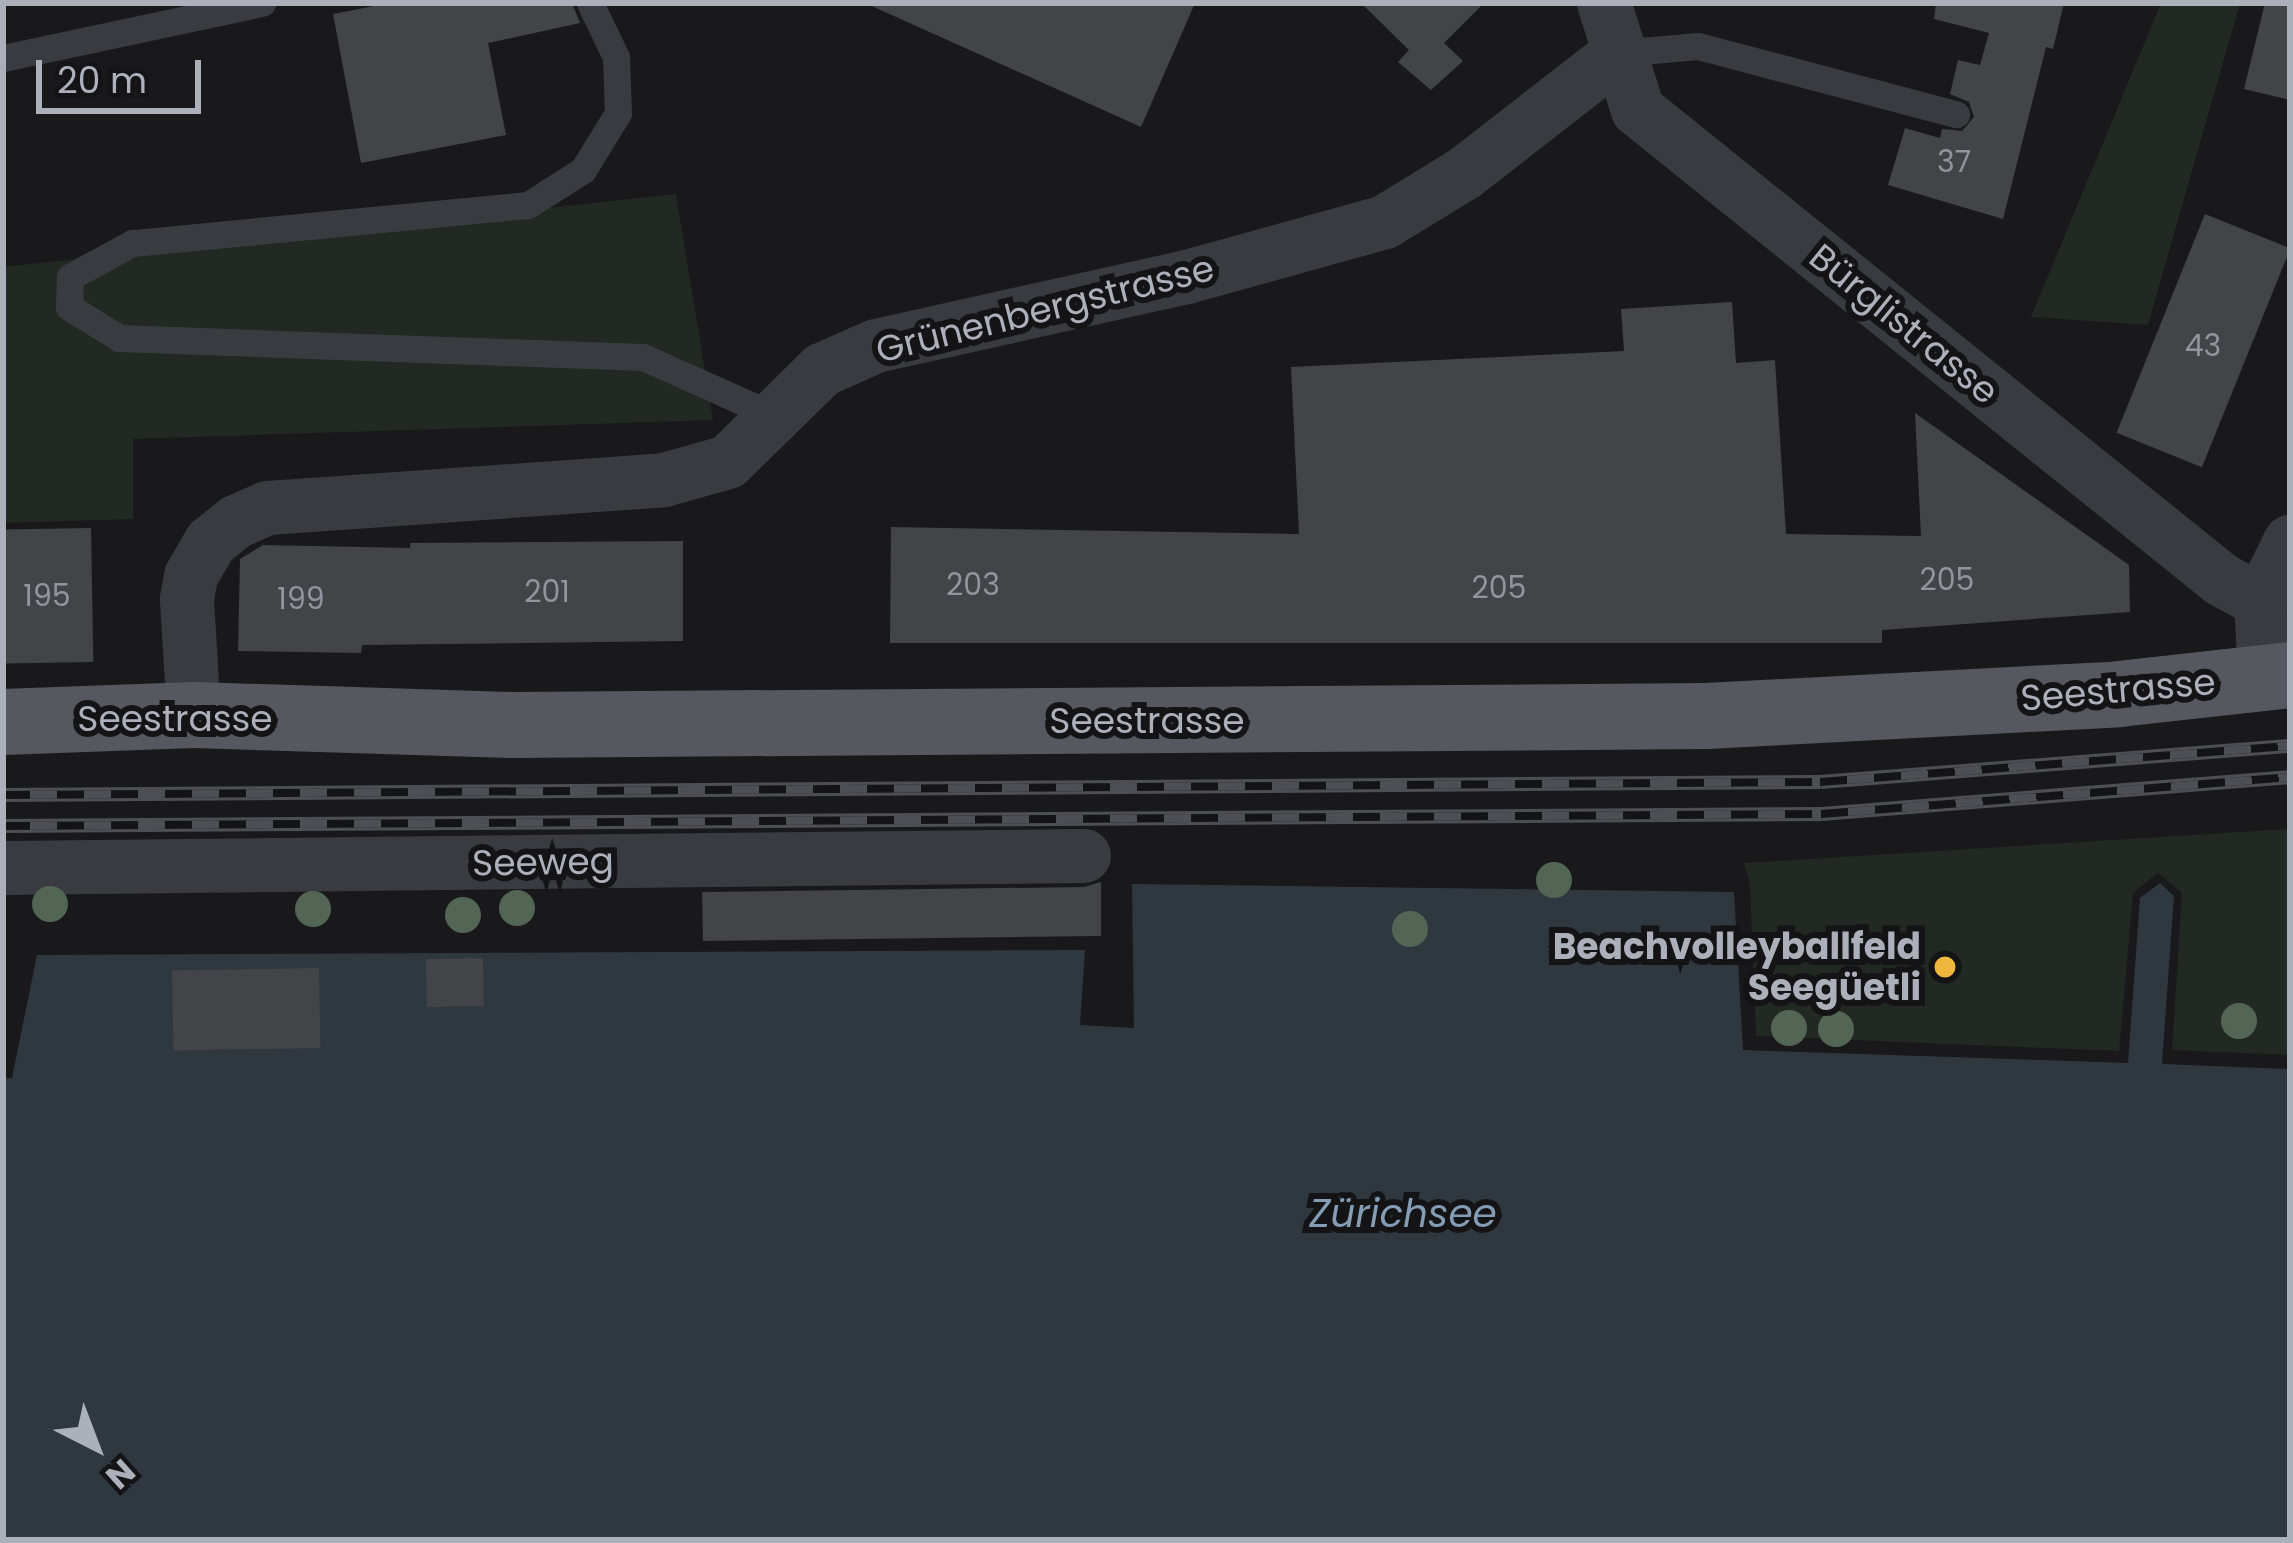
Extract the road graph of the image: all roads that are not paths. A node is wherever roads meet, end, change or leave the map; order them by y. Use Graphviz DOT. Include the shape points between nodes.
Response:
graph roads {
  1 [pos="262,3"];
  2 [pos="590,3"];
  3 [pos="1611,28"];
  4 [pos="3,58"];
  5 [pos="1955,114"];
  6 [pos="775,416"];
  7 [pos="2290,542"];
  8 [pos="2261,601"];
  9 [pos="2277,676"];
  10 [pos="194,715"];
  11 [pos="3,722"];
  12 [pos="1084,856"];
  13 [pos="3,868"];
  1 -- 4 [label="lane"];
  2 -- 6 [label="lane" via="616,57 618,113 583,170 529,205 132,243 70,277 69,307 119,338 643,357"];
  3 -- 5 [label="lane"];
  3 -- 6 [label="street, Grünenbergstrasse" via="1465,173 1385,222 1186,277 876,346 822,370"];
  3 -- 8 [label="street, Bürglistrasse" via="1638,110 2222,580"];
  6 -- 10 [label="street, Grünenbergstrasse" via="728,462 664,480 268,508 236,522 191,576"];
  7 -- 8 [label="street"];
  8 -- 9 [label="street"];
  9 -- 10 [label="main road, Seestrasse" via="2119,694 1706,716 514,725"];
  10 -- 11 [label="main road, Seestrasse"];
  12 -- 13 [label="street, Seeweg"];
}
